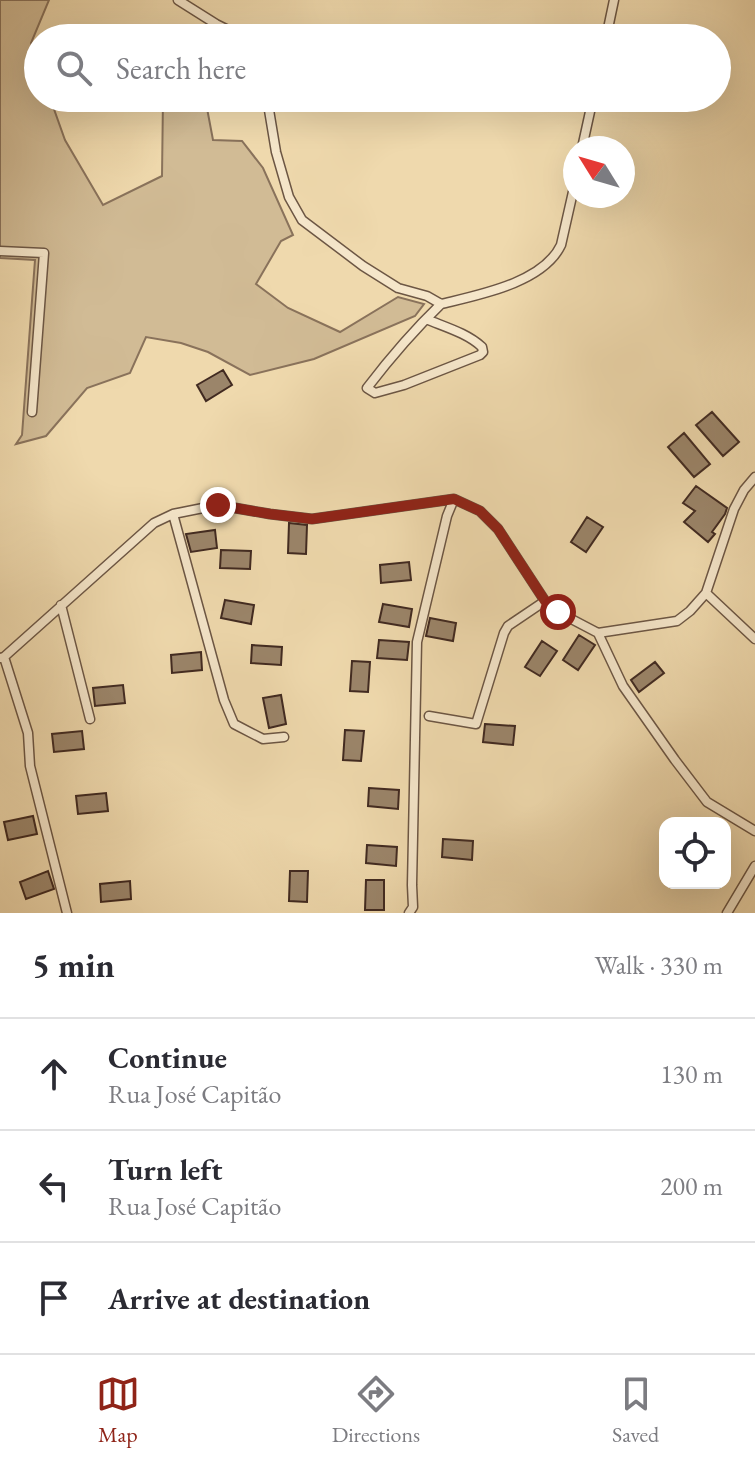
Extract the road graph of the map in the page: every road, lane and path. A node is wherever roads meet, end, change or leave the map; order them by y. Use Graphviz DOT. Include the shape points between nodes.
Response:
graph roads {
  1 [pos="178,0"];
  2 [pos="614,0"];
  3 [pos="216,24"];
  4 [pos="609,24"];
  5 [pos="269,112"];
  6 [pos="590,112"];
  7 [pos="585,136"];
  8 [pos="569,208"];
  9 [pos="0,251"];
  10 [pos="441,304"];
  11 [pos="426,319"];
  12 [pos="32,412"];
  13 [pos="755,477"];
  14 [pos="454,499"];
  15 [pos="173,514"];
  16 [pos="706,593"];
  17 [pos="545,601"];
  18 [pos="61,605"];
  19 [pos="598,633"];
  20 [pos="755,639"];
  21 [pos="2,658"];
  22 [pos="429,716"];
  23 [pos="90,719"];
  24 [pos="284,737"];
  25 [pos="755,831"];
  26 [pos="755,866"];
  27 [pos="67,913"];
  28 [pos="409,913"];
  29 [pos="727,913"];
  1 -- 3 [label="street"];
  2 -- 4 [label="street"];
  5 -- 10 [label="street" via="289,197 302,220 398,288"];
  6 -- 7 [label="street"];
  8 -- 10 [label="street" via="561,245 548,263 491,291"];
  9 -- 12 [label="street" via="44,253"];
  10 -- 11 [label="street"];
  11 -- 11 [label="street" via="476,341 483,352 404,385 371,392 367,388"];
  13 -- 16 [label="street" via="734,509"];
  14 -- 15 [label="street" via="312,519 218,505"];
  14 -- 17 [label="street" via="480,511 498,529"];
  14 -- 28 [label="street" via="417,642"];
  15 -- 18 [label="street" via="154,523"];
  15 -- 24 [label="street" via="234,724 263,739"];
  16 -- 19 [label="street" via="677,621"];
  16 -- 20 [label="street"];
  17 -- 19 [label="street"];
  17 -- 22 [label="street" via="504,633 476,724"];
  18 -- 21 [label="street"];
  18 -- 23 [label="street"];
  19 -- 25 [label="street" via="623,686 707,802"];
  21 -- 27 [label="street" via="28,733 30,766"];
  26 -- 29 [label="street"];
}
